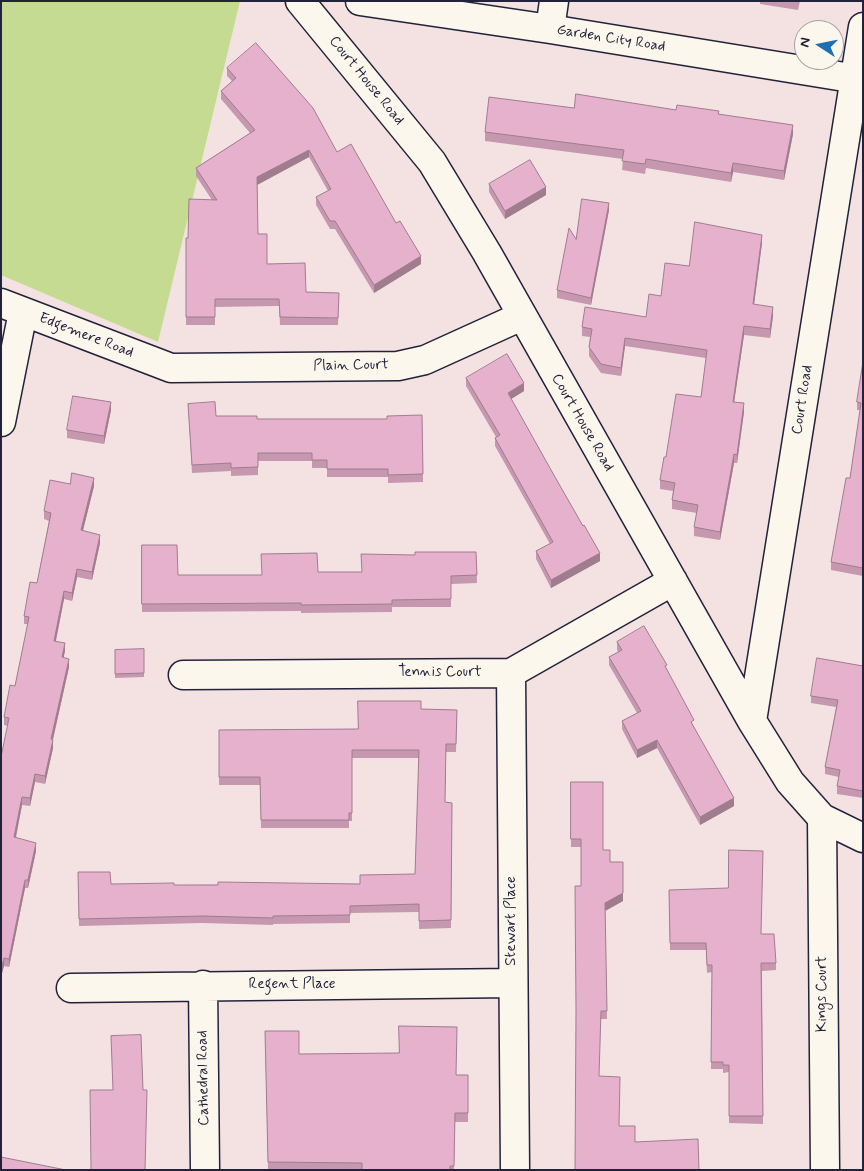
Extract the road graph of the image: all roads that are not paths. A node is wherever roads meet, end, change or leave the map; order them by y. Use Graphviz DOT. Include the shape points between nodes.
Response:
graph roads {
  1 [pos="300,1"];
  2 [pos="360,1"];
  3 [pos="554,1"];
  4 [pos="863,27"];
  5 [pos="550,30"];
  6 [pos="859,79"];
  7 [pos="12,308"];
  8 [pos="522,316"];
  9 [pos="170,368"];
  10 [pos="1,422"];
  11 [pos="673,581"];
  12 [pos="511,673"];
  13 [pos="184,675"];
  14 [pos="752,721"];
  15 [pos="822,818"];
  16 [pos="863,838"];
  17 [pos="513,983"];
  18 [pos="203,986"];
  19 [pos="71,988"];
  20 [pos="205,1170"];
  21 [pos="515,1170"];
  22 [pos="825,1170"];
  1 -- 8 [label="street, Court House Road" via="432,162"];
  2 -- 5 [label="street, Garden City Road"];
  3 -- 5 [label="street"];
  4 -- 6 [label="street, Court Road"];
  5 -- 6 [label="street, Garden City Road"];
  6 -- 14 [label="street, Court Road"];
  7 -- 9 [label="street, Edgemere Road"];
  7 -- 10 [label="street"];
  8 -- 9 [label="street, Plain Court" via="425,360 398,366"];
  8 -- 11 [label="street, Court House Road"];
  11 -- 12 [label="street, Tennis Court"];
  11 -- 14 [label="street, Court House Road"];
  12 -- 13 [label="street, Tennis Court"];
  12 -- 17 [label="street, Stewart Place"];
  14 -- 15 [label="street, Court House Road" via="790,782"];
  15 -- 16 [label="street, Court House Road"];
  15 -- 22 [label="street, Kings Court"];
  17 -- 18 [label="street, Regent Place"];
  17 -- 21 [label="street, Stewart Place"];
  18 -- 19 [label="street, Regent Place"];
  18 -- 20 [label="street, Cathedral Road"];
}
